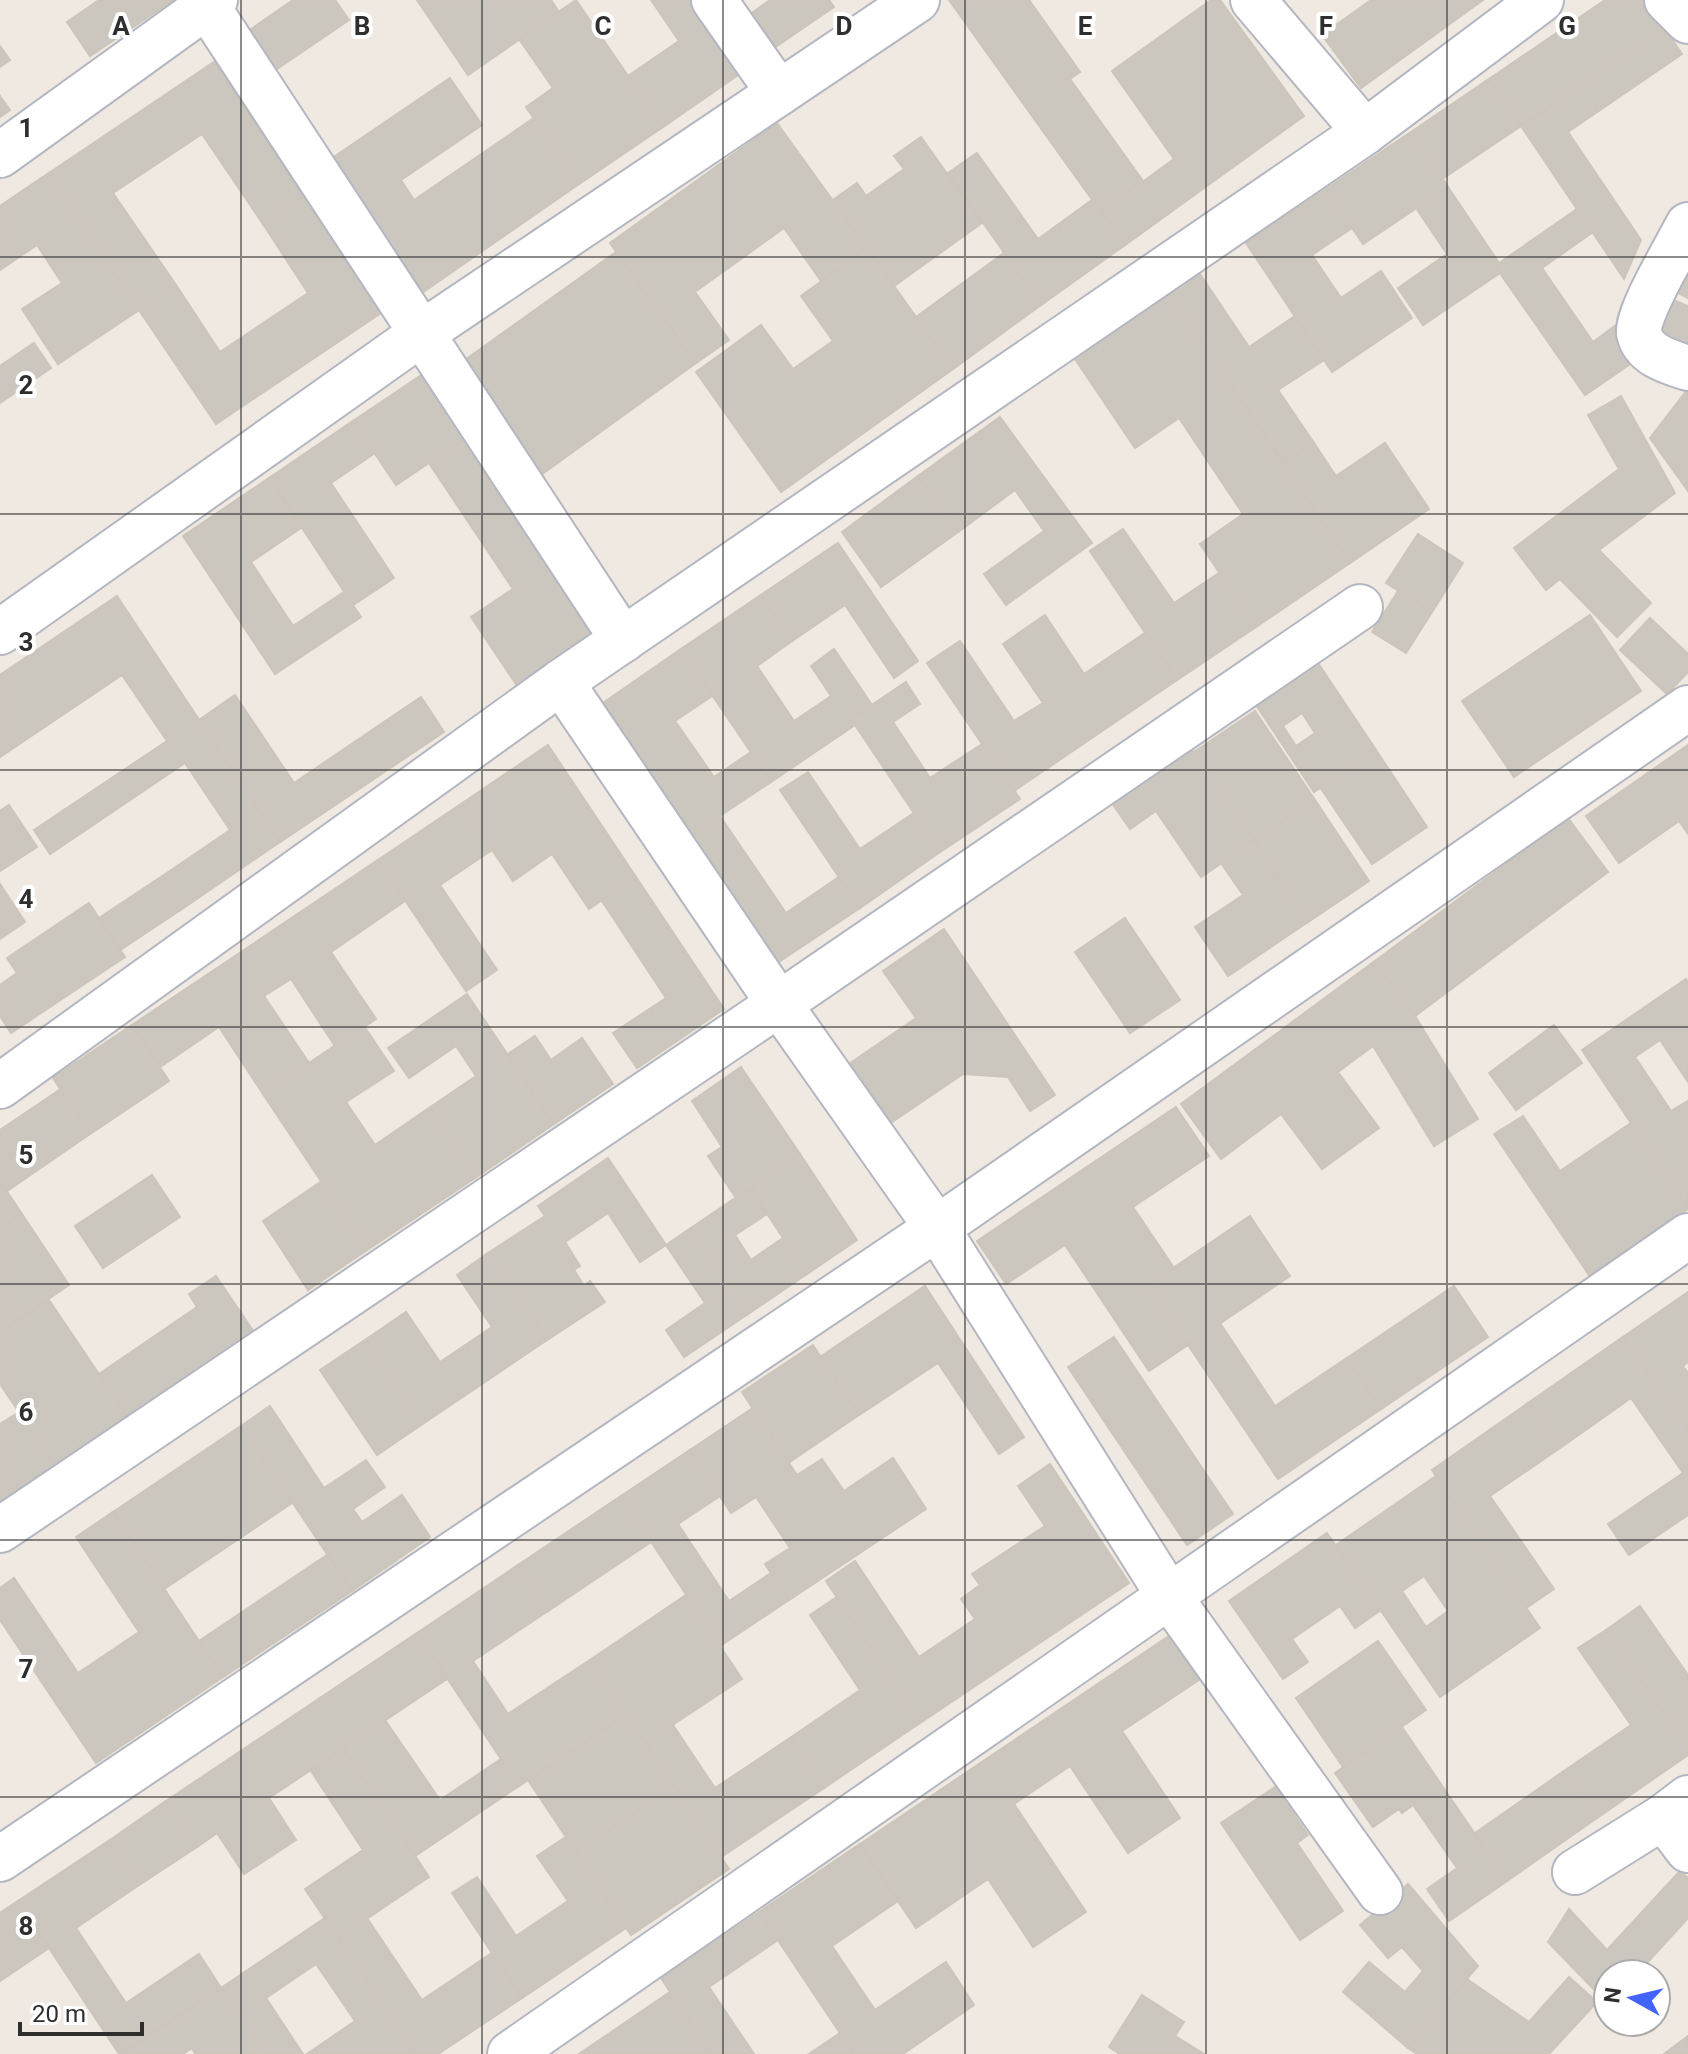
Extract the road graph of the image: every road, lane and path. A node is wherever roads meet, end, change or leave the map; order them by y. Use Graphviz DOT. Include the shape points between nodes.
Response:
graph roads {
  1 [pos="714,0"];
  2 [pos="917,0"];
  3 [pos="1253,0"];
  4 [pos="1541,0"];
  5 [pos="1667,0"];
  6 [pos="208,2"];
  7 [pos="1688,21"];
  8 [pos="779,93"];
  9 [pos="1365,132"];
  10 [pos="0,155"];
  11 [pos="1688,225"];
  12 [pos="422,333"];
  13 [pos="1688,368"];
  14 [pos="1360,607"];
  15 [pos="0,632"];
  16 [pos="623,640"];
  17 [pos="561,682"];
  18 [pos="1688,708"];
  19 [pos="779,1004"];
  20 [pos="0,1086"];
  21 [pos="937,1228"];
  22 [pos="1688,1236"];
  23 [pos="0,1530"];
  24 [pos="1169,1596"];
  25 [pos="1680,1822"];
  26 [pos="0,1859"];
  27 [pos="1575,1872"];
  28 [pos="1380,1892"];
  29 [pos="510,2054"];
  1 -- 8 [label="street"];
  2 -- 8 [label="street"];
  3 -- 9 [label="street"];
  4 -- 9 [label="street"];
  5 -- 7 [label="street"];
  6 -- 10 [label="street"];
  6 -- 12 [label="street"];
  8 -- 12 [label="street"];
  9 -- 16 [label="street"];
  11 -- 13 [label="street" via="1643,313 1639,333 1661,360"];
  12 -- 15 [label="street"];
  12 -- 16 [label="street"];
  14 -- 19 [label="street"];
  16 -- 17 [label="street"];
  17 -- 19 [label="street"];
  17 -- 20 [label="street"];
  18 -- 21 [label="street"];
  19 -- 21 [label="street"];
  19 -- 23 [label="street"];
  21 -- 24 [label="street"];
  21 -- 26 [label="street"];
  22 -- 24 [label="street"];
  24 -- 28 [label="street"];
  24 -- 29 [label="street"];
  25 -- 27 [label="street"];
}
